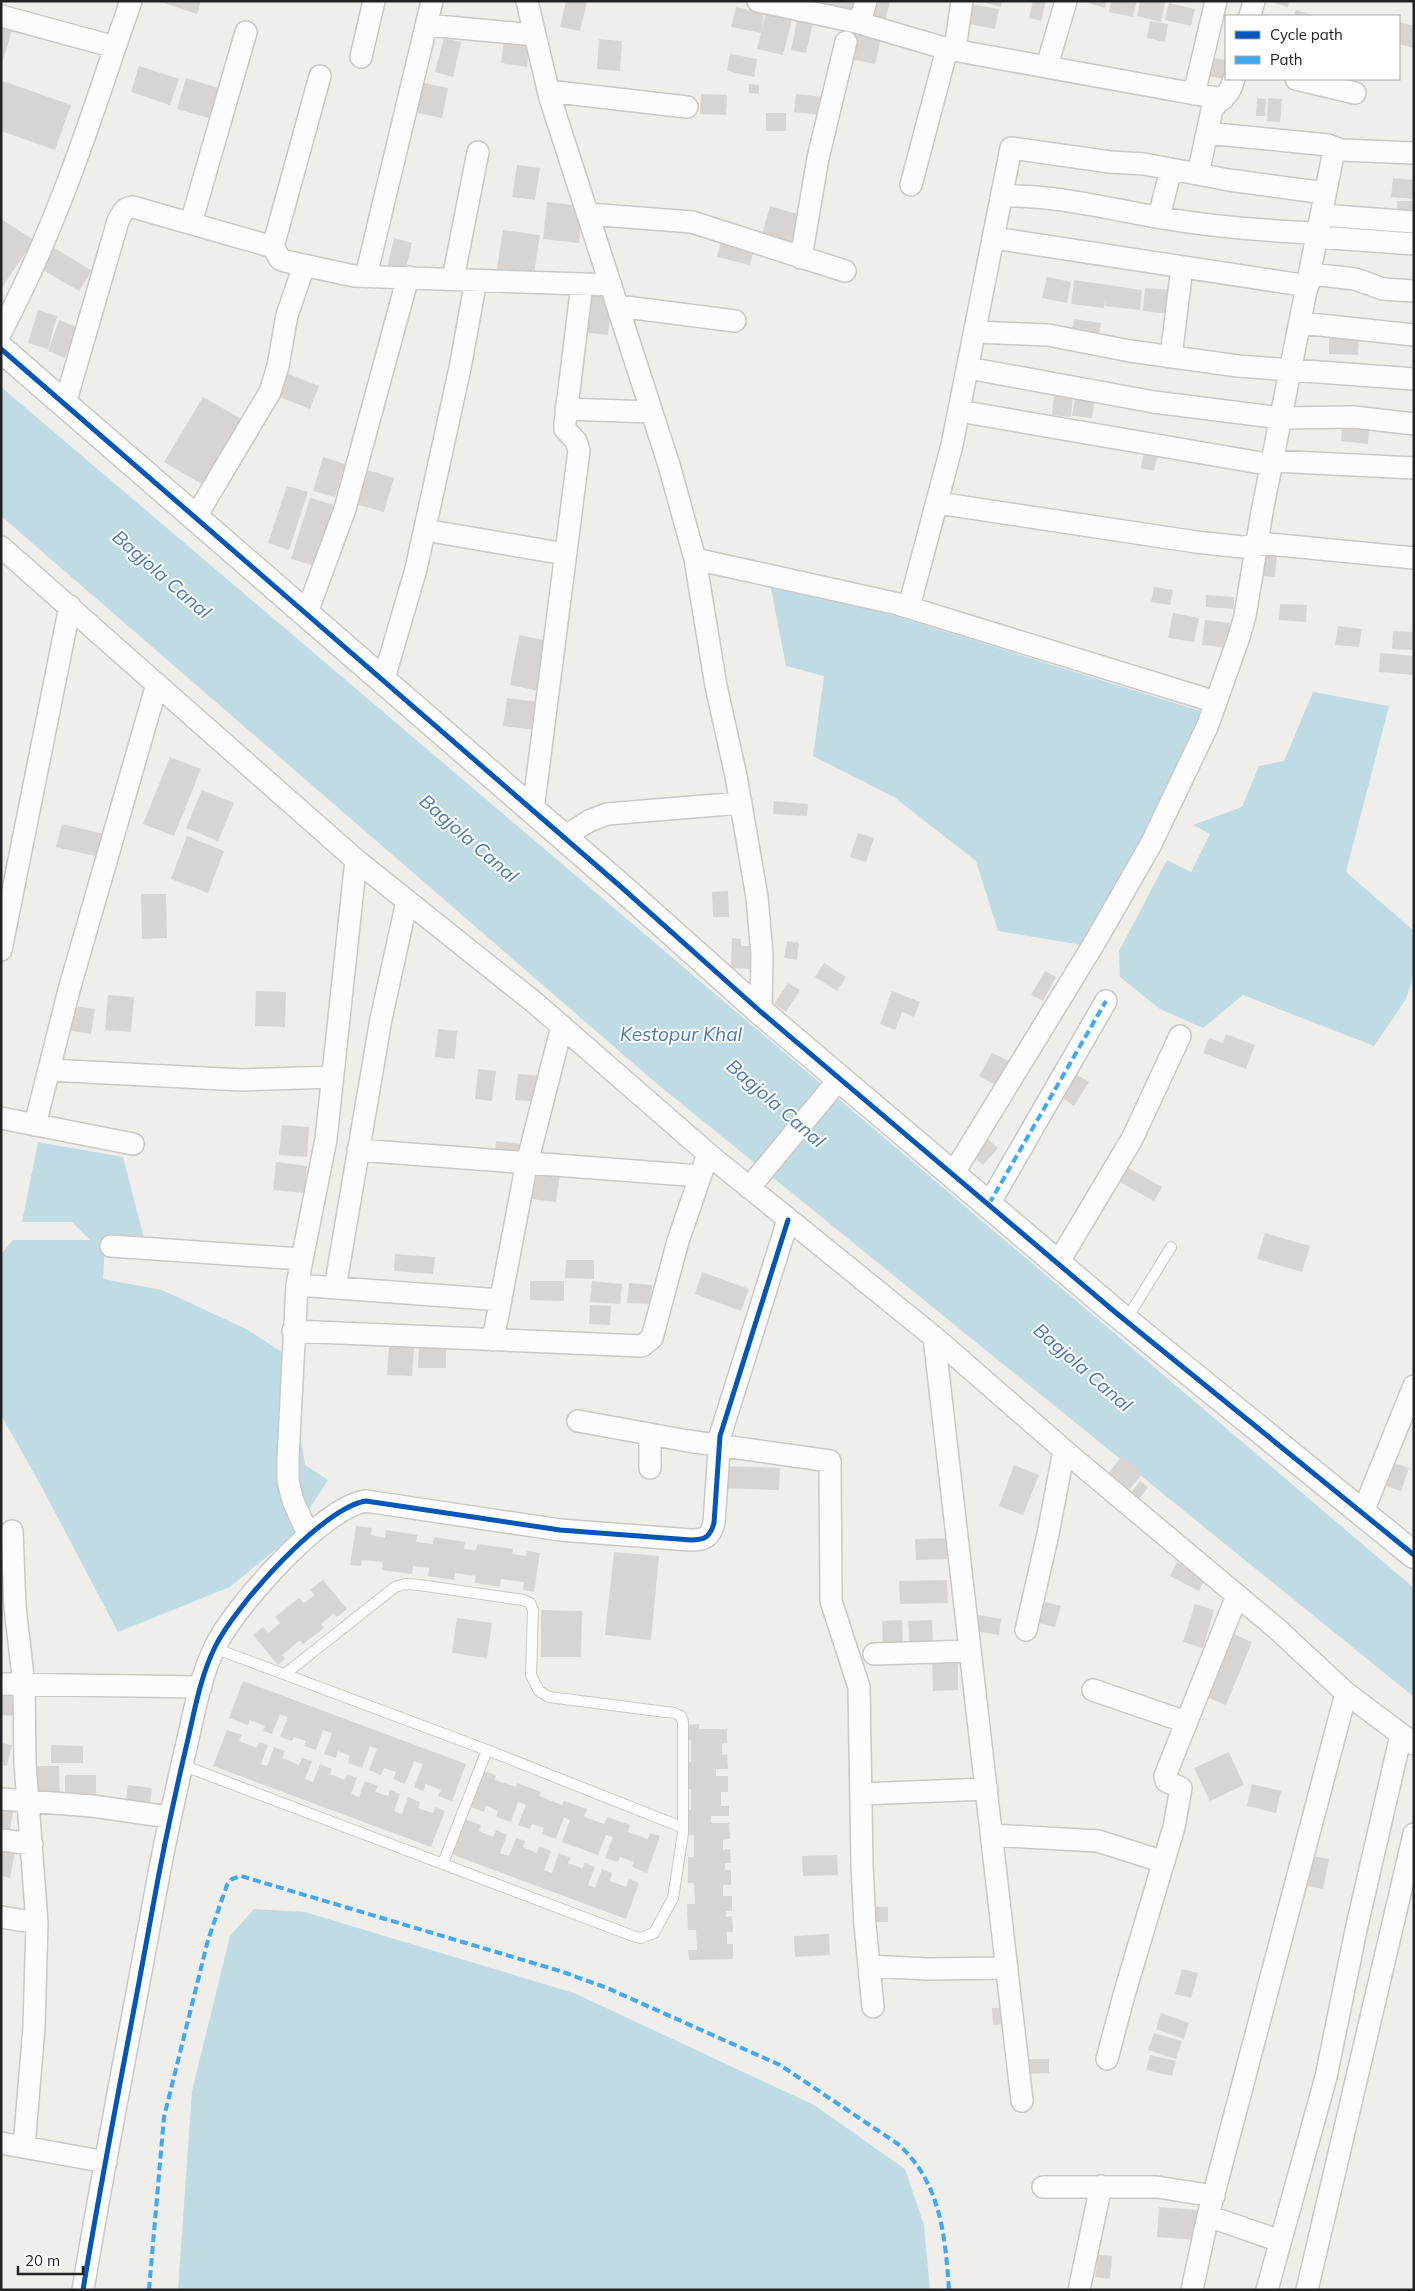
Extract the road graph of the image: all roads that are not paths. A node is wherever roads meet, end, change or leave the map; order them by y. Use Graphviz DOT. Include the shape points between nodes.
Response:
graph roads {
  1 [pos="131,1"];
  2 [pos="374,1"];
  3 [pos="432,1"];
  4 [pos="527,1"];
  5 [pos="758,1"];
  6 [pos="866,1"];
  7 [pos="962,1"];
  8 [pos="1066,1"];
  9 [pos="1216,1"];
  10 [pos="1254,1"];
  11 [pos="1250,15"];
  12 [pos="1,16"];
  13 [pos="856,22"];
  14 [pos="427,25"];
  15 [pos="246,32"];
  16 [pos="535,35"];
  17 [pos="846,42"];
  18 [pos="115,47"];
  19 [pos="950,50"];
  20 [pos="362,57"];
  21 [pos="1047,66"];
  22 [pos="320,76"];
  23 [pos="1234,80"];
  24 [pos="1300,80"];
  25 [pos="548,91"];
  26 [pos="1355,93"];
  27 [pos="1194,94"];
  28 [pos="1223,99"];
  29 [pos="687,107"];
  30 [pos="1207,133"];
  31 [pos="1341,150"];
  32 [pos="478,152"];
  33 [pos="1414,153"];
  34 [pos="1171,168"];
  35 [pos="1198,174"];
  36 [pos="911,185"];
  37 [pos="1325,193"];
  38 [pos="1003,196"];
  39 [pos="588,214"];
  40 [pos="1159,217"];
  41 [pos="1414,222"];
  42 [pos="191,224"];
  43 [pos="1319,229"];
  44 [pos="994,238"];
  45 [pos="1414,244"];
  46 [pos="273,247"];
  47 [pos="801,258"];
  48 [pos="304,266"];
  49 [pos="1182,267"];
  50 [pos="845,271"];
  51 [pos="366,276"];
  52 [pos="408,277"];
  53 [pos="454,279"];
  54 [pos="476,280"];
  55 [pos="1310,280"];
  56 [pos="582,284"];
  57 [pos="611,285"];
  58 [pos="1414,291"];
  59 [pos="618,306"];
  60 [pos="735,321"];
  61 [pos="1301,323"];
  62 [pos="1,332"];
  63 [pos="975,332"];
  64 [pos="1414,335"];
  65 [pos="1,350"];
  66 [pos="1171,357"];
  67 [pos="968,368"];
  68 [pos="1290,371"];
  69 [pos="1414,380"];
  70 [pos="65,404"];
  71 [pos="566,409"];
  72 [pos="959,411"];
  73 [pos="652,412"];
  74 [pos="1281,418"];
  75 [pos="1414,424"];
  76 [pos="1273,463"];
  77 [pos="1414,468"];
  78 [pos="938,503"];
  79 [pos="195,518"];
  80 [pos="425,530"];
  81 [pos="1257,546"];
  82 [pos="565,554"];
  83 [pos="2,555"];
  84 [pos="1414,558"];
  85 [pos="694,559"];
  86 [pos="70,606"];
  87 [pos="909,608"];
  88 [pos="306,615"];
  89 [pos="383,682"];
  90 [pos="157,684"];
  91 [pos="1216,702"];
  92 [pos="741,803"];
  93 [pos="533,810"];
  94 [pos="564,837"];
  95 [pos="356,860"];
  96 [pos="407,901"];
  97 [pos="1,950"];
  98 [pos="1106,1001"];
  99 [pos="761,1012"];
  100 [pos="562,1026"];
  101 [pos="1180,1036"];
  102 [pos="49,1070"];
  103 [pos="332,1077"];
  104 [pos="840,1078"];
  105 [pos="1,1118"];
  106 [pos="35,1125"];
  107 [pos="133,1144"];
  108 [pos="358,1150"];
  109 [pos="708,1154"];
  110 [pos="527,1164"];
  111 [pos="953,1174"];
  112 [pos="700,1176"];
  113 [pos="748,1188"];
  114 [pos="989,1204"];
  115 [pos="788,1220"];
  116 [pos="112,1246"];
  117 [pos="1171,1246"];
  118 [pos="301,1259"];
  119 [pos="1058,1263"];
  120 [pos="296,1285"];
  121 [pos="335,1288"];
  122 [pos="501,1300"];
  123 [pos="1126,1320"];
  124 [pos="293,1331"];
  125 [pos="934,1337"];
  126 [pos="493,1340"];
  127 [pos="1414,1386"];
  128 [pos="578,1421"];
  129 [pos="650,1434"];
  130 [pos="718,1444"];
  131 [pos="1064,1450"];
  132 [pos="650,1468"];
  133 [pos="1362,1514"];
  134 [pos="12,1531"];
  135 [pos="308,1534"];
  136 [pos="1414,1555"];
  137 [pos="1237,1596"];
  138 [pos="1026,1630"];
  139 [pos="214,1648"];
  140 [pos="970,1650"];
  141 [pos="874,1654"];
  142 [pos="285,1674"];
  143 [pos="1,1684"];
  144 [pos="24,1685"];
  145 [pos="201,1687"];
  146 [pos="1092,1690"];
  147 [pos="1346,1693"];
  148 [pos="1186,1722"];
  149 [pos="1408,1740"];
  150 [pos="487,1750"];
  151 [pos="182,1765"];
  152 [pos="987,1788"];
  153 [pos="861,1794"];
  154 [pos="1,1799"];
  155 [pos="27,1802"];
  156 [pos="169,1817"];
  157 [pos="683,1828"];
  158 [pos="992,1834"];
  159 [pos="1414,1834"];
  160 [pos="1,1840"];
  161 [pos="32,1844"];
  162 [pos="1164,1862"];
  163 [pos="442,1864"];
  164 [pos="1,1917"];
  165 [pos="37,1923"];
  166 [pos="869,1966"];
  167 [pos="1007,1968"];
  168 [pos="873,2007"];
  169 [pos="1107,2059"];
  170 [pos="1022,2101"];
  171 [pos="1,2143"];
  172 [pos="24,2147"];
  173 [pos="106,2162"];
  174 [pos="1043,2186"];
  175 [pos="1102,2186"];
  176 [pos="1214,2196"];
  177 [pos="1208,2216"];
  178 [pos="1280,2241"];
  179 [pos="83,2290"];
  180 [pos="1079,2290"];
  181 [pos="1192,2290"];
  182 [pos="1267,2290"];
  183 [pos="1307,2290"];
  1 -- 18 [label="street"];
  2 -- 20 [label="street"];
  3 -- 14 [label="street"];
  4 -- 16 [label="street"];
  5 -- 13 [label="street"];
  6 -- 13 [label="street"];
  7 -- 19 [label="street"];
  8 -- 21 [label="street"];
  9 -- 27 [label="street"];
  10 -- 11 [label="street"];
  12 -- 18 [label="street"];
  13 -- 19 [label="street"];
  14 -- 16 [label="street"];
  14 -- 51 [label="street"];
  15 -- 42 [label="street"];
  16 -- 25 [label="street"];
  17 -- 47 [label="street" via="818,158"];
  18 -- 62 [label="street" via="42,248"];
  19 -- 21 [label="street"];
  19 -- 36 [label="street"];
  21 -- 27 [label="street"];
  22 -- 46 [label="street"];
  23 -- 28 [label="street"];
  24 -- 26 [label="street"];
  25 -- 29 [label="street"];
  25 -- 39 [label="street"];
  27 -- 28 [label="street"];
  28 -- 30 [label="street" via="1212,110"];
  30 -- 31 [label="street" via="1328,145"];
  30 -- 35 [label="street"];
  31 -- 33 [label="street"];
  31 -- 37 [label="street" via="1332,159"];
  32 -- 53 [label="street"];
  34 -- 35 [label="street"];
  34 -- 38 [label="street" via="1011,148"];
  34 -- 40 [label="street"];
  35 -- 37 [label="street"];
  37 -- 43 [label="street"];
  38 -- 40 [label="street" via="1055,198"];
  38 -- 44 [label="street"];
  39 -- 47 [label="street" via="692,222"];
  39 -- 57 [label="street"];
  40 -- 43 [label="street" via="1243,230"];
  41 -- 43 [label="street"];
  42 -- 46 [label="street"];
  42 -- 70 [label="street" via="133,207 122,211"];
  43 -- 45 [label="street"];
  43 -- 55 [label="street"];
  44 -- 49 [label="street"];
  44 -- 63 [label="street"];
  46 -- 48 [label="street" via="280,260"];
  47 -- 50 [label="street"];
  48 -- 51 [label="street"];
  48 -- 79 [label="street" via="287,315 270,392"];
  49 -- 55 [label="street"];
  49 -- 66 [label="street"];
  51 -- 52 [label="street"];
  52 -- 53 [label="street"];
  52 -- 88 [label="street" via="344,509"];
  53 -- 54 [label="street"];
  54 -- 56 [label="street"];
  54 -- 80 [label="street"];
  55 -- 58 [label="street" via="1355,279 1383,289"];
  55 -- 61 [label="street"];
  56 -- 57 [label="street"];
  56 -- 71 [label="street"];
  57 -- 59 [label="street"];
  59 -- 60 [label="street"];
  59 -- 73 [label="street"];
  61 -- 64 [label="street"];
  61 -- 68 [label="street"];
  63 -- 66 [label="street" via="1048,335"];
  63 -- 67 [label="street"];
  65 -- 70 [label="street"];
  66 -- 68 [label="street"];
  67 -- 72 [label="street"];
  67 -- 74 [label="street" via="1154,402"];
  68 -- 69 [label="street"];
  68 -- 74 [label="street"];
  70 -- 79 [label="street"];
  71 -- 73 [label="street"];
  71 -- 82 [label="street" via="565,429 579,450"];
  72 -- 76 [label="street"];
  72 -- 78 [label="street"];
  73 -- 85 [label="street"];
  74 -- 75 [label="street" via="1354,417"];
  74 -- 76 [label="street"];
  76 -- 77 [label="street"];
  76 -- 81 [label="street"];
  78 -- 81 [label="street" via="1196,542"];
  78 -- 87 [label="street"];
  79 -- 88 [label="street"];
  80 -- 82 [label="street"];
  80 -- 89 [label="street"];
  81 -- 84 [label="street" via="1269,544"];
  81 -- 91 [label="street" via="1239,638"];
  82 -- 93 [label="street"];
  83 -- 86 [label="street"];
  85 -- 87 [label="street"];
  85 -- 92 [label="street"];
  86 -- 90 [label="street"];
  86 -- 97 [label="street"];
  87 -- 91 [label="street"];
  88 -- 89 [label="street"];
  89 -- 93 [label="street"];
  90 -- 95 [label="street"];
  90 -- 102 [label="street"];
  91 -- 111 [label="street" via="1151,844"];
  92 -- 94 [label="street" via="608,814 589,821"];
  92 -- 99 [label="street" via="757,897 762,954"];
  93 -- 94 [label="street"];
  94 -- 99 [label="street"];
  95 -- 96 [label="street"];
  95 -- 103 [label="street"];
  96 -- 100 [label="street"];
  96 -- 108 [label="street" via="381,1019"];
  98 -- 114 [label="street"];
  99 -- 104 [label="street"];
  100 -- 109 [label="street"];
  100 -- 110 [label="street"];
  101 -- 119 [label="street" via="1132,1139"];
  102 -- 103 [label="street" via="242,1080"];
  102 -- 106 [label="street"];
  103 -- 118 [label="street" via="326,1139"];
  104 -- 111 [label="street"];
  104 -- 113 [label="street"];
  105 -- 106 [label="street"];
  106 -- 107 [label="street"];
  108 -- 110 [label="street"];
  108 -- 121 [label="street"];
  109 -- 112 [label="street"];
  109 -- 113 [label="street"];
  110 -- 112 [label="street"];
  110 -- 122 [label="street"];
  111 -- 114 [label="street"];
  112 -- 126 [label="street" via="650,1341 642,1346"];
  113 -- 115 [label="street"];
  114 -- 119 [label="street"];
  115 -- 125 [label="street"];
  115 -- 130 [label="street"];
  116 -- 118 [label="street"];
  117 -- 123 [label="lane"];
  118 -- 120 [label="street"];
  119 -- 123 [label="street"];
  120 -- 121 [label="street"];
  120 -- 124 [label="street"];
  121 -- 122 [label="street"];
  122 -- 126 [label="street"];
  123 -- 133 [label="street"];
  124 -- 126 [label="street"];
  124 -- 135 [label="street" via="288,1481"];
  125 -- 131 [label="street"];
  125 -- 140 [label="street"];
  127 -- 133 [label="street"];
  128 -- 129 [label="street"];
  129 -- 130 [label="street"];
  129 -- 132 [label="street"];
  130 -- 135 [label="street" via="714,1523 711,1534 703,1540 560,1530 366,1501 342,1509"];
  130 -- 153 [label="street" via="830,1461 831,1601 859,1687"];
  131 -- 137 [label="street"];
  131 -- 138 [label="street"];
  133 -- 136 [label="street"];
  134 -- 144 [label="street" via="15,1607"];
  135 -- 139 [label="street" via="244,1604"];
  137 -- 147 [label="street"];
  137 -- 148 [label="street"];
  139 -- 142 [label="lane"];
  139 -- 145 [label="street"];
  140 -- 141 [label="street"];
  140 -- 152 [label="street"];
  142 -- 150 [label="lane"];
  142 -- 157 [label="lane" via="400,1585 523,1600 533,1610 531,1675 539,1691 549,1696 681,1716"];
  143 -- 144 [label="street"];
  144 -- 145 [label="street"];
  144 -- 155 [label="street"];
  145 -- 151 [label="street"];
  146 -- 148 [label="street"];
  147 -- 149 [label="street"];
  147 -- 176 [label="street"];
  148 -- 162 [label="street" via="1165,1779 1182,1791"];
  149 -- 178 [label="street" via="1356,1930 1326,2077"];
  150 -- 157 [label="lane"];
  150 -- 163 [label="lane"];
  151 -- 156 [label="street"];
  151 -- 163 [label="lane"];
  152 -- 153 [label="street"];
  152 -- 158 [label="street"];
  153 -- 166 [label="street"];
  154 -- 155 [label="street"];
  155 -- 156 [label="street" via="92,1806"];
  155 -- 161 [label="street"];
  156 -- 173 [label="street"];
  157 -- 163 [label="lane" via="671,1903 654,1933 641,1938"];
  158 -- 162 [label="street" via="1098,1841"];
  158 -- 167 [label="street"];
  159 -- 183 [label="street"];
  160 -- 161 [label="street"];
  161 -- 165 [label="street"];
  162 -- 169 [label="street"];
  164 -- 165 [label="street"];
  165 -- 172 [label="street" via="34,2027"];
  166 -- 167 [label="street"];
  166 -- 168 [label="street"];
  167 -- 170 [label="street"];
  171 -- 172 [label="street"];
  172 -- 173 [label="street"];
  173 -- 179 [label="street"];
  174 -- 175 [label="street"];
  175 -- 176 [label="street" via="1157,2187"];
  175 -- 180 [label="street"];
  176 -- 177 [label="street"];
  177 -- 178 [label="street"];
  177 -- 181 [label="street"];
  178 -- 182 [label="street"];
}
